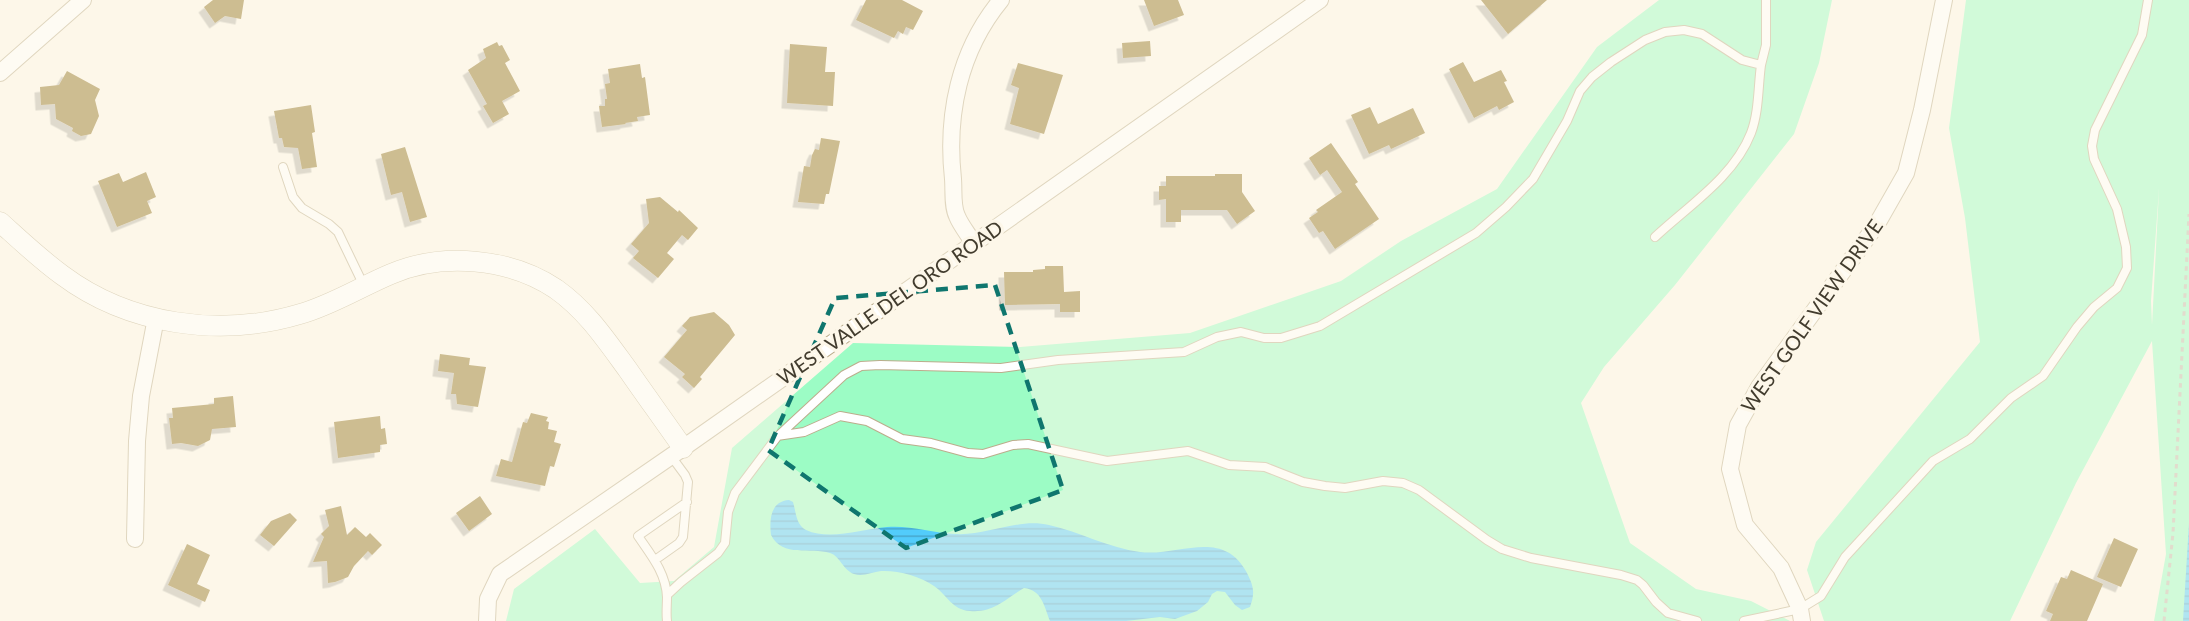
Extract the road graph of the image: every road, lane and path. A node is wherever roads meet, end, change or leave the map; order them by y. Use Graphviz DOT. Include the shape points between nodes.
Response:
graph roads {
  1 [pos="83,0"];
  2 [pos="1001,0"];
  3 [pos="1320,0"];
  4 [pos="1766,0"];
  5 [pos="1944,0"];
  6 [pos="2148,0"];
  7 [pos="1761,65"];
  8 [pos="0,73"];
  9 [pos="283,167"];
  10 [pos="2189,214"];
  11 [pos="0,222"];
  12 [pos="1655,237"];
  13 [pos="974,244"];
  14 [pos="364,286"];
  15 [pos="156,318"];
  16 [pos="777,436"];
  17 [pos="677,452"];
  18 [pos="687,502"];
  19 [pos="135,539"];
  20 [pos="655,560"];
  21 [pos="667,595"];
  22 [pos="1801,615"];
  23 [pos="486,621"];
  24 [pos="667,621"];
  25 [pos="1696,621"];
  26 [pos="1744,621"];
  27 [pos="2164,621"];
  1 -- 8 [label="street"];
  2 -- 13 [label="street" via="970,51 954,99 950,149 956,215"];
  3 -- 13 [label="street, WEST VALLE DEL ORO ROAD"];
  4 -- 7 [label="lane" via="1766,45"];
  5 -- 22 [label="street, WEST GOLF VIEW DRIVE" via="1906,173 1877,224 1759,387 1738,425 1730,470 1745,525 1780,568"];
  6 -- 22 [label="lane" via="2142,36 2095,130 2092,146 2122,227 2127,258 2123,278 2077,327 2043,376 2011,398 1971,439 1933,461 1845,557 1821,596"];
  7 -- 12 [label="lane" via="1754,122 1740,153"];
  7 -- 16 [label="lane" via="1742,60 1702,34 1684,30 1645,40 1611,62 1580,91 1533,178 1499,214 1476,234 1320,326 1281,338 1241,332 1217,337 1184,352 1058,360 1001,368 861,366 844,375"];
  9 -- 14 [label="lane" via="293,197 302,208 339,232"];
  10 -- 27 [label="path" via="2173,533"];
  11 -- 15 [label="street" via="63,276 111,302"];
  13 -- 17 [label="street, WEST VALLE DEL ORO ROAD"];
  14 -- 15 [label="street" via="300,314 249,325 206,326"];
  14 -- 17 [label="street" via="411,267 455,261 483,262 536,278 585,313"];
  15 -- 19 [label="street" via="136,441"];
  16 -- 21 [label="lane" via="735,494 728,512 725,543"];
  16 -- 25 [label="lane" via="804,432 840,416 867,421 902,439 975,454 1028,444 1107,461 1188,451 1229,465 1265,468 1325,486 1403,483 1419,490 1502,549 1621,574 1643,585 1668,612"];
  17 -- 18 [label="lane" via="688,482"];
  17 -- 23 [label="street, WEST VALLE DEL ORO ROAD" via="500,574 488,599"];
  18 -- 20 [label="lane" via="682,540"];
  18 -- 20 [label="lane" via="638,536"];
  20 -- 21 [label="lane"];
  21 -- 24 [label="lane"];
  22 -- 26 [label="lane"];
}
